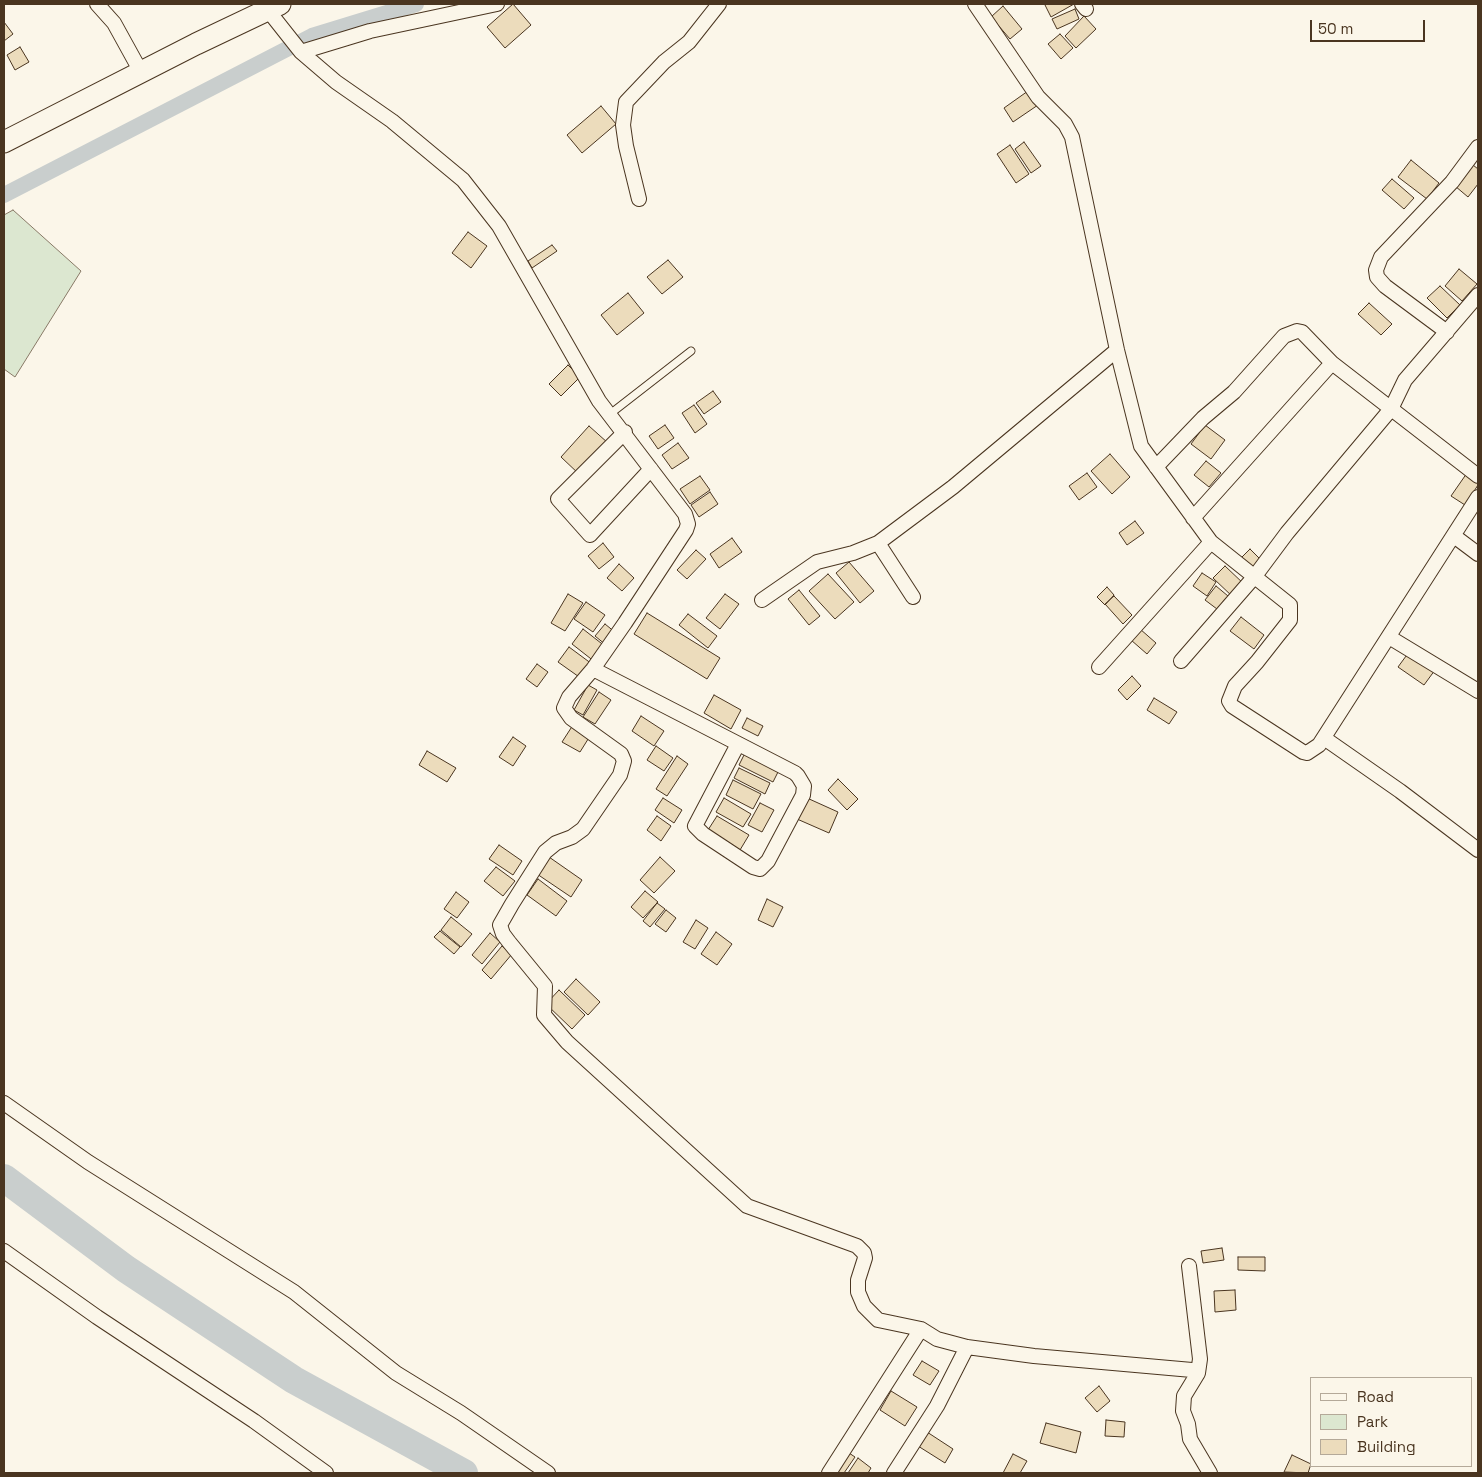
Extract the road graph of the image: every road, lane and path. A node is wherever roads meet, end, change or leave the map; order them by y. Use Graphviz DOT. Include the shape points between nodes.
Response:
graph roads {
  1 [pos="97,4"];
  2 [pos="498,4"];
  3 [pos="719,4"];
  4 [pos="975,4"];
  5 [pos="271,8"];
  6 [pos="298,49"];
  7 [pos="141,72"];
  8 [pos="4,142"];
  9 [pos="1478,147"];
  10 [pos="639,199"];
  11 [pos="1478,295"];
  12 [pos="1447,332"];
  13 [pos="1117,350"];
  14 [pos="691,351"];
  15 [pos="1332,363"];
  16 [pos="1391,409"];
  17 [pos="610,414"];
  18 [pos="625,432"];
  19 [pos="1156,467"];
  20 [pos="651,469"];
  21 [pos="1478,476"];
  22 [pos="1478,497"];
  23 [pos="1193,518"];
  24 [pos="1454,536"];
  25 [pos="1211,542"];
  26 [pos="878,543"];
  27 [pos="1478,554"];
  28 [pos="1256,576"];
  29 [pos="913,597"];
  30 [pos="762,600"];
  31 [pos="1389,637"];
  32 [pos="1181,661"];
  33 [pos="1099,667"];
  34 [pos="593,670"];
  35 [pos="1478,691"];
  36 [pos="1324,738"];
  37 [pos="738,744"];
  38 [pos="1478,850"];
  39 [pos="4,1103"];
  40 [pos="4,1251"];
  41 [pos="1189,1266"];
  42 [pos="921,1329"];
  43 [pos="967,1347"];
  44 [pos="1198,1373"];
  45 [pos="1206,1470"];
  46 [pos="326,1473"];
  47 [pos="548,1473"];
  48 [pos="829,1473"];
  49 [pos="894,1473"];
  1 -- 7 [label="street" via="114,23"];
  2 -- 6 [label="street"];
  3 -- 10 [label="street" via="689,42 664,62 626,102 626,146"];
  4 -- 13 [label="street" via="1038,97 1065,124 1072,137"];
  5 -- 6 [label="street"];
  5 -- 7 [label="main road"];
  6 -- 17 [label="street" via="463,180 499,226 599,401"];
  7 -- 8 [label="main road"];
  9 -- 12 [label="street" via="1452,182 1381,257 1376,270 1377,277 1385,286"];
  11 -- 12 [label="street"];
  12 -- 16 [label="street" via="1405,380"];
  13 -- 19 [label="street" via="1141,446"];
  13 -- 26 [label="street" via="953,488"];
  14 -- 17 [label="lane"];
  15 -- 16 [label="street"];
  15 -- 19 [label="street" via="1302,332 1284,336 1234,392 1203,418"];
  15 -- 23 [label="street"];
  16 -- 21 [label="street"];
  16 -- 28 [label="street" via="1287,533"];
  17 -- 18 [label="street"];
  18 -- 20 [label="street"];
  18 -- 20 [label="street" via="558,499 590,535"];
  19 -- 23 [label="street"];
  20 -- 34 [label="street" via="685,514 688,524"];
  22 -- 24 [label="street"];
  23 -- 25 [label="street"];
  24 -- 27 [label="street"];
  24 -- 31 [label="street"];
  25 -- 28 [label="street"];
  25 -- 33 [label="street"];
  26 -- 29 [label="street"];
  26 -- 30 [label="street" via="817,562"];
  28 -- 32 [label="street"];
  28 -- 36 [label="street" via="1290,605 1290,620 1257,662 1239,679 1229,701 1242,713 1303,752 1312,750"];
  31 -- 35 [label="street"];
  31 -- 36 [label="street"];
  34 -- 37 [label="street"];
  34 -- 42 [label="street" via="569,697 565,711 621,754 623,768 583,829 545,852 500,925 503,934 545,986 544,1015 567,1042 747,1206 857,1246 865,1258 858,1280 858,1292 864,1306 878,1320"];
  36 -- 38 [label="street"];
  37 -- 37 [label="street" via="696,826 703,834 760,868 772,853 803,795 804,786 795,773"];
  39 -- 47 [label="street" via="104,1173 294,1292 396,1373"];
  40 -- 46 [label="street"];
  41 -- 44 [label="street" via="1200,1359"];
  42 -- 43 [label="street" via="937,1339"];
  42 -- 48 [label="street"];
  43 -- 44 [label="street"];
  43 -- 49 [label="street" via="937,1406"];
  44 -- 45 [label="street" via="1184,1396 1183,1411 1190,1439"];
}
